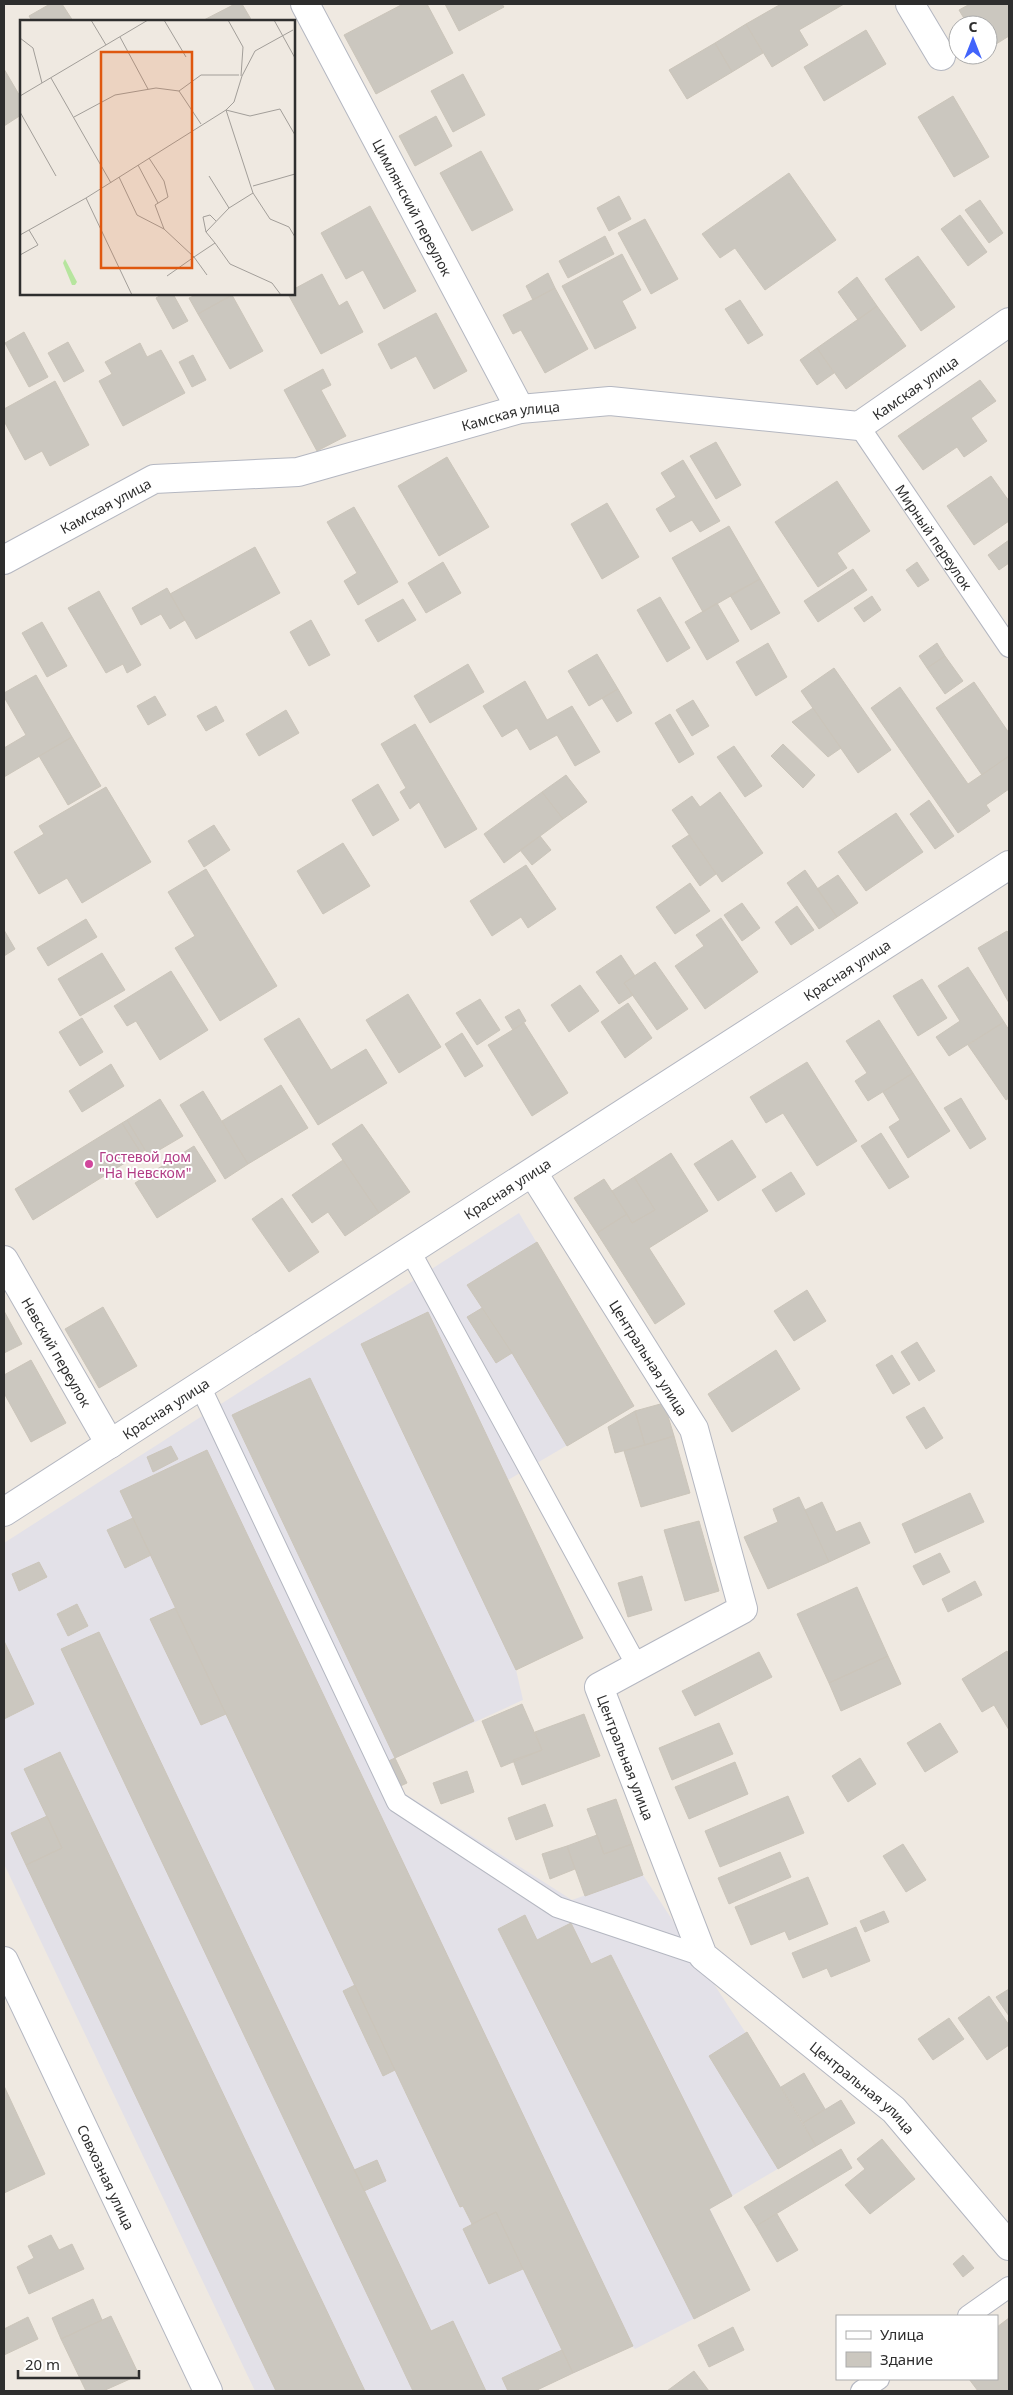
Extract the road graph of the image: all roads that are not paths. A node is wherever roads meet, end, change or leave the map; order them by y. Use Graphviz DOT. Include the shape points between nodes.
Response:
graph roads {
  1 [pos="305,4"];
  2 [pos="910,4"];
  3 [pos="941,56"];
  4 [pos="1009,322"];
  5 [pos="520,409"];
  6 [pos="859,426"];
  7 [pos="4,560"];
  8 [pos="1009,647"];
  9 [pos="1009,865"];
  10 [pos="532,1172"];
  11 [pos="410,1251"];
  12 [pos="4,1260"];
  13 [pos="200,1388"];
  14 [pos="110,1444"];
  15 [pos="4,1512"];
  16 [pos="637,1666"];
  17 [pos="703,1956"];
  18 [pos="4,1961"];
  19 [pos="1009,2246"];
  20 [pos="1009,2287"];
  21 [pos="969,2315"];
  22 [pos="878,2380"];
  23 [pos="208,2391"];
  24 [pos="861,2391"];
  1 -- 5 [label="street, Цимлянский переулок"];
  2 -- 3 [label="street"];
  4 -- 6 [label="street, Камская улица"];
  5 -- 6 [label="street, Камская улица" via="610,401"];
  5 -- 7 [label="street, Камская улица" via="298,472 154,479"];
  6 -- 8 [label="lane, Мирный переулок"];
  9 -- 10 [label="street, Красная улица"];
  10 -- 11 [label="street, Красная улица"];
  10 -- 16 [label="street, Центральная улица" via="694,1429 743,1609"];
  11 -- 13 [label="street, Красная улица"];
  11 -- 16 [label="lane"];
  12 -- 14 [label="street, Невский переулок"];
  13 -- 14 [label="street, Красная улица"];
  13 -- 17 [label="lane" via="398,1802 557,1907"];
  14 -- 15 [label="street, Красная улица"];
  16 -- 17 [label="street, Центральная улица" via="599,1687"];
  17 -- 19 [label="street, Центральная улица" via="894,2110"];
  18 -- 23 [label="street, Совхозная улица"];
  20 -- 21 [label="lane"];
  22 -- 24 [label="lane"];
}
